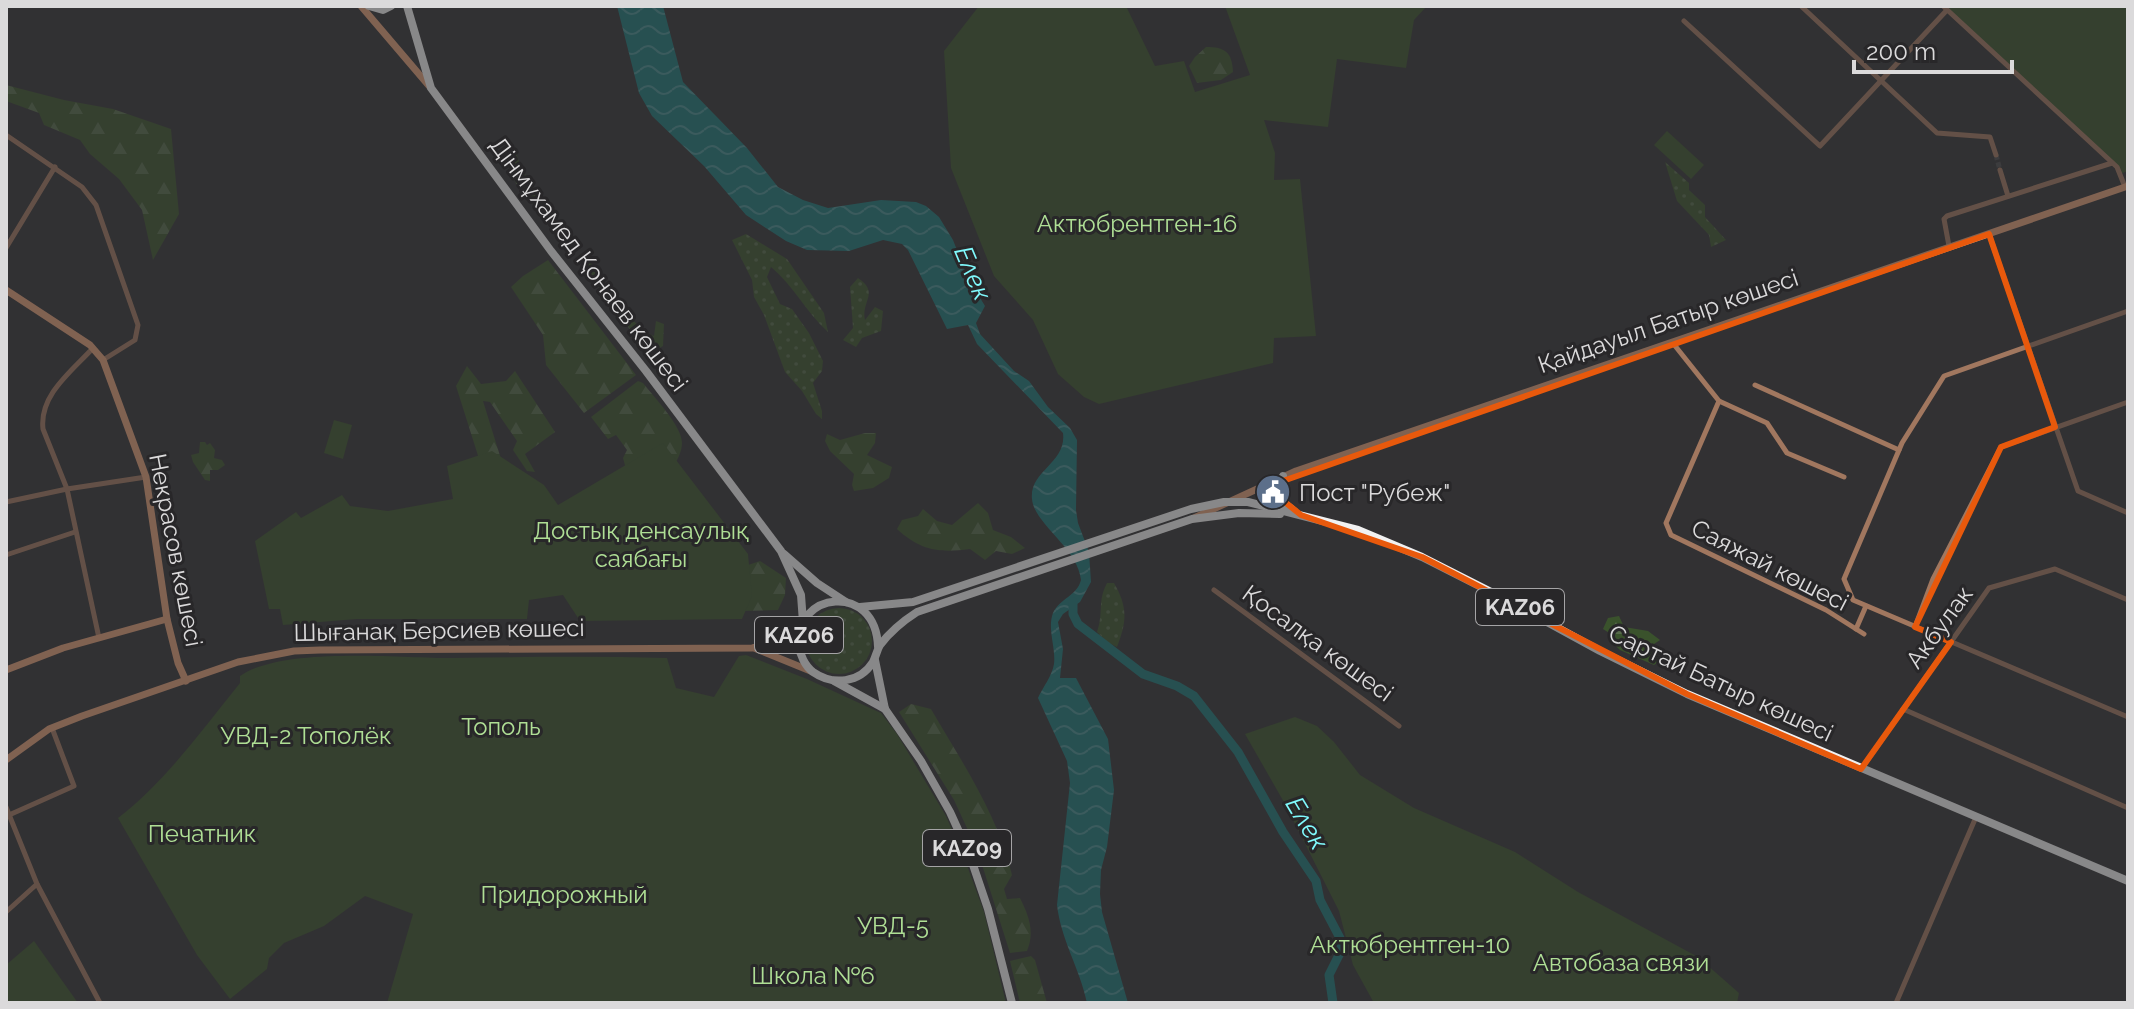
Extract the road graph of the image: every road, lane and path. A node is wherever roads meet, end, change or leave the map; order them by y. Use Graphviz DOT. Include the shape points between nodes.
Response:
graph roads {
  1 [pos="361,6"];
  2 [pos="369,6"];
  3 [pos="391,6"];
  4 [pos="407,6"];
  5 [pos="1801,6"];
  6 [pos="1945,8"];
  7 [pos="1684,21"];
  8 [pos="1881,81"];
  9 [pos="431,88"];
  10 [pos="6,135"];
  11 [pos="1996,155"];
  12 [pos="2112,163"];
  13 [pos="55,167"];
  14 [pos="2000,170"];
  15 [pos="2126,186"];
  16 [pos="2008,196"];
  17 [pos="1989,234"];
  18 [pos="1949,246"];
  19 [pos="6,248"];
  20 [pos="6,290"];
  21 [pos="2128,311"];
  22 [pos="1671,341"];
  23 [pos="93,348"];
  24 [pos="2029,348"];
  25 [pos="103,360"];
  26 [pos="1755,385"];
  27 [pos="1719,401"];
  28 [pos="2128,402"];
  29 [pos="2055,427"];
  30 [pos="1899,450"];
  31 [pos="1283,476"];
  32 [pos="146,477"];
  33 [pos="1844,477"];
  34 [pos="67,489"];
  35 [pos="6,502"];
  36 [pos="1224,502"];
  37 [pos="2128,513"];
  38 [pos="1301,515"];
  39 [pos="1192,519"];
  40 [pos="75,532"];
  41 [pos="1129,534"];
  42 [pos="781,551"];
  43 [pos="6,555"];
  44 [pos="979,585"];
  45 [pos="1214,590"];
  46 [pos="2128,600"];
  47 [pos="846,602"];
  48 [pos="1866,606"];
  49 [pos="860,607"];
  50 [pos="167,619"];
  51 [pos="802,626"];
  52 [pos="1915,627"];
  53 [pos="1856,629"];
  54 [pos="1864,634"];
  55 [pos="99,638"];
  56 [pos="1951,642"];
  57 [pos="878,647"];
  58 [pos="752,648"];
  59 [pos="875,659"];
  60 [pos="6,670"];
  61 [pos="813,672"];
  62 [pos="186,681"];
  63 [pos="833,681"];
  64 [pos="885,709"];
  65 [pos="1903,709"];
  66 [pos="2128,717"];
  67 [pos="1399,726"];
  68 [pos="52,728"];
  69 [pos="6,760"];
  70 [pos="1861,769"];
  71 [pos="6,807"];
  72 [pos="2128,808"];
  73 [pos="9,815"];
  74 [pos="1976,817"];
  75 [pos="15,832"];
  76 [pos="6,837"];
  77 [pos="2128,881"];
  78 [pos="37,884"];
  79 [pos="6,912"];
  80 [pos="100,1003"];
  81 [pos="1012,1003"];
  82 [pos="1896,1003"];
  1 -- 9 [label="street, Дінмұхамед Қонаев көшесі"];
  2 -- 3 [label="highway"];
  4 -- 9 [label="highway, KАZ06"];
  5 -- 8 [label="street"];
  6 -- 8 [label="street"];
  6 -- 12 [label="street"];
  7 -- 8 [label="street" via="1820,146"];
  8 -- 11 [label="street" via="1937,133 1990,137"];
  9 -- 42 [label="highway, Дінмұхамед Қонаев көшесі / KАZ06"];
  10 -- 13 [label="street"];
  12 -- 15 [label="street"];
  12 -- 16 [label="street"];
  13 -- 19 [label="street"];
  13 -- 25 [label="street" via="96,205 138,325 135,340"];
  14 -- 16 [label="street"];
  15 -- 17 [label="street, Қайдауыл Батыр көшесі"];
  16 -- 18 [label="street" via="1945,216"];
  17 -- 18 [label="street, Қайдауыл Батыр көшесі"];
  17 -- 24 [label="street"];
  18 -- 22 [label="street, Қайдауыл Батыр көшесі"];
  20 -- 23 [label="street, Некрасов көшесі"];
  21 -- 24 [label="street"];
  22 -- 27 [label="street"];
  22 -- 31 [label="street, Қайдауыл Батыр көшесі"];
  23 -- 25 [label="street, Некрасов көшесі"];
  23 -- 34 [label="street" via="44,408 43,429"];
  24 -- 29 [label="street"];
  24 -- 30 [label="street" via="1944,376"];
  25 -- 32 [label="street, Некрасов көшесі"];
  26 -- 30 [label="street"];
  27 -- 33 [label="street" via="1767,423 1787,453"];
  27 -- 53 [label="street, Саяжай көшесі" via="1666,523 1671,535"];
  28 -- 29 [label="street"];
  29 -- 37 [label="street" via="2078,491"];
  29 -- 52 [label="street" via="2001,447 1933,579"];
  30 -- 48 [label="street" via="1844,579 1853,600"];
  31 -- 36 [label="street, Қайдауыл Батыр көшесі"];
  31 -- 38 [label="highway" via="1280,498"];
  32 -- 34 [label="street"];
  32 -- 50 [label="street, Некрасов көшесі"];
  34 -- 35 [label="street"];
  34 -- 40 [label="street"];
  36 -- 38 [label="highway, KАZ06"];
  36 -- 39 [label="street, Қайдауыл Батыр көшесі"];
  36 -- 41 [label="highway, KАZ06"];
  38 -- 39 [label="highway, KАZ06" via="1239,513"];
  38 -- 70 [label="highway, Сартай Батыр көшесі / KАZ06" via="1358,530 1422,557 1687,694"];
  39 -- 41 [label="highway, KАZ06"];
  40 -- 43 [label="street"];
  40 -- 55 [label="street"];
  41 -- 44 [label="highway, KАZ06"];
  42 -- 47 [label="highway, KАZ06"];
  42 -- 51 [label="highway, KАZ06" via="797,582"];
  44 -- 49 [label="highway, KАZ06" via="913,602"];
  44 -- 57 [label="highway, KАZ06" via="917,612"];
  45 -- 67 [label="street, Қосалқа көшесі"];
  46 -- 56 [label="street, Акбулак" via="2055,569 1989,588"];
  47 -- 49 [label="highway, KАZ06"];
  47 -- 51 [label="highway, KАZ06" via="821,605"];
  48 -- 52 [label="street"];
  48 -- 53 [label="street"];
  49 -- 57 [label="highway, KАZ06" via="878,632"];
  50 -- 55 [label="street"];
  50 -- 62 [label="street, Некрасов көшесі"];
  51 -- 58 [label="street" via="786,638"];
  51 -- 61 [label="highway, KАZ06" via="800,653"];
  52 -- 56 [label="street"];
  53 -- 54 [label="street, Саяжай көшесі"];
  55 -- 60 [label="street"];
  56 -- 65 [label="street, Акбулак"];
  56 -- 66 [label="street"];
  57 -- 59 [label="highway, KАZ06"];
  58 -- 61 [label="street"];
  58 -- 62 [label="street, Шығанақ Берсиев көшесі" via="294,651 238,662"];
  59 -- 63 [label="highway, KАZ06" via="858,677"];
  59 -- 64 [label="highway, KAZ09"];
  61 -- 63 [label="highway, KАZ06"];
  62 -- 68 [label="street, Шығанақ Берсиев көшесі"];
  63 -- 64 [label="highway, KAZ09"];
  64 -- 81 [label="highway, KAZ09" via="921,761 970,856"];
  65 -- 70 [label="street, Акбулак"];
  65 -- 72 [label="street"];
  68 -- 69 [label="street, Шығанақ Берсиев көшесі"];
  68 -- 73 [label="street" via="74,786"];
  70 -- 74 [label="highway, Сартай Батыр көшесі / KАZ06"];
  71 -- 73 [label="street"];
  73 -- 75 [label="street"];
  74 -- 77 [label="highway, Сартай Батыр көшесі / KАZ06"];
  74 -- 82 [label="street"];
  75 -- 76 [label="street"];
  75 -- 78 [label="street"];
  78 -- 79 [label="street"];
  78 -- 80 [label="street"];
}
